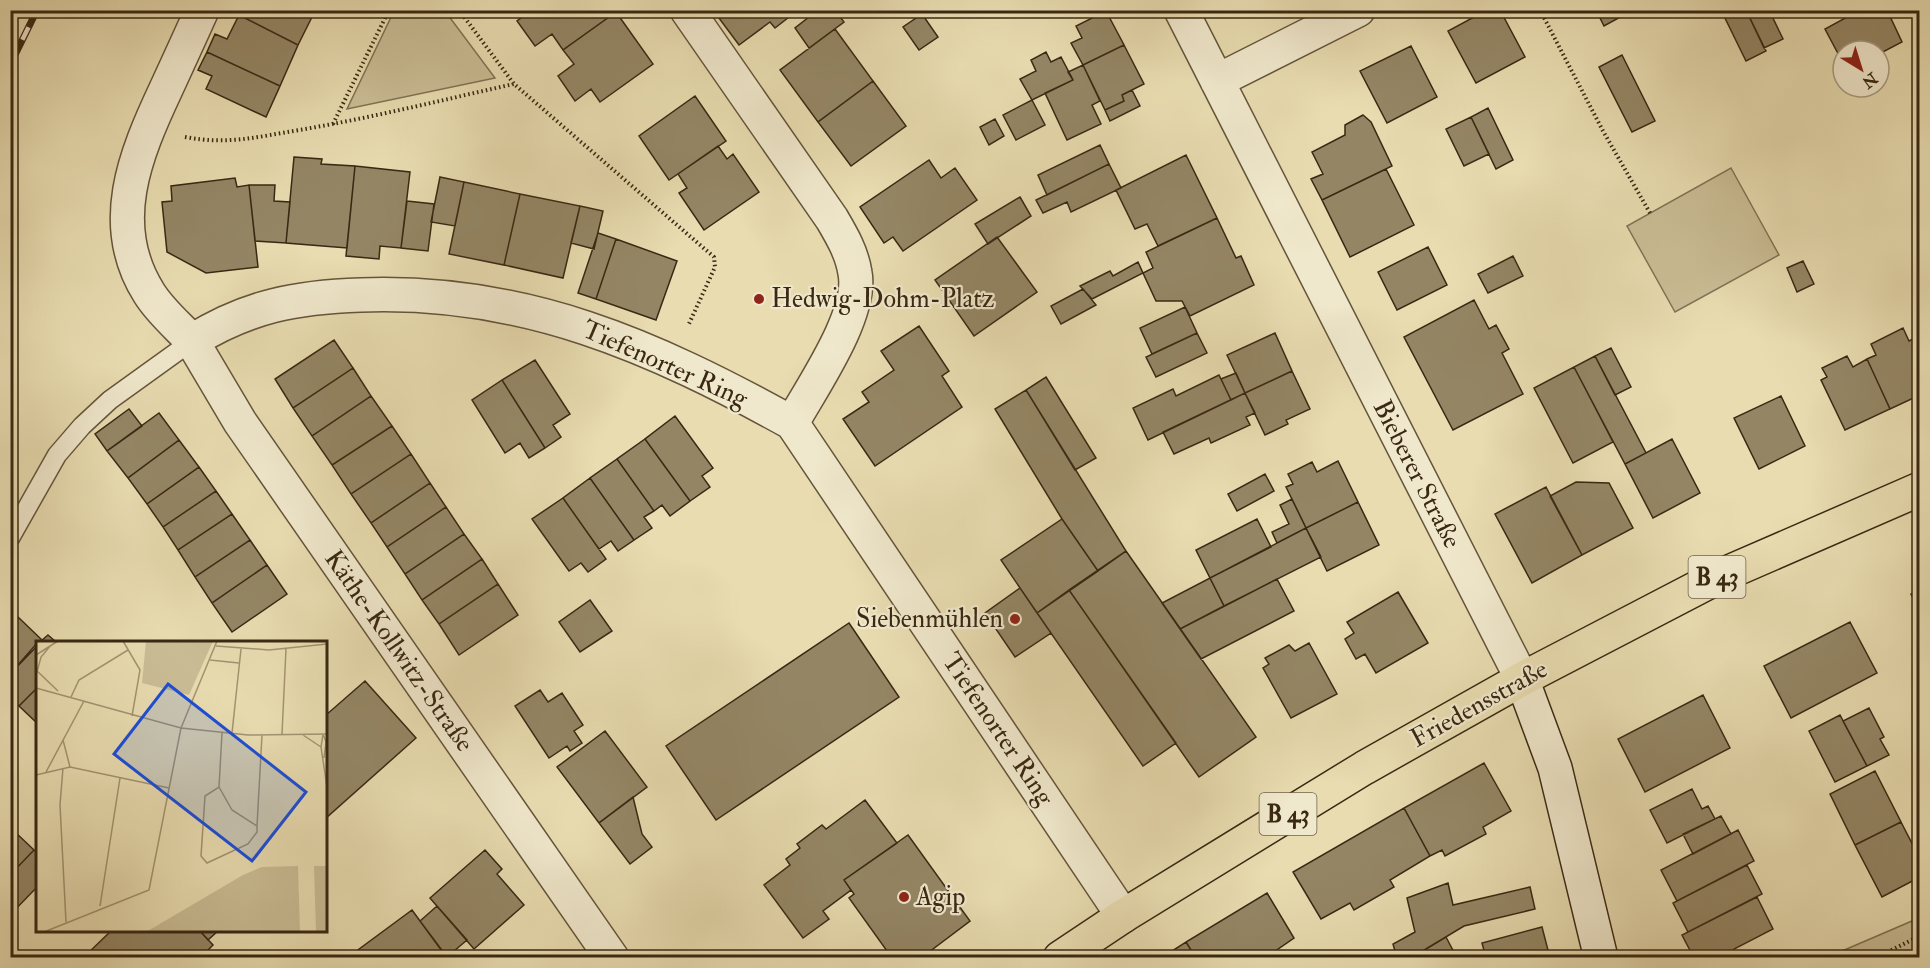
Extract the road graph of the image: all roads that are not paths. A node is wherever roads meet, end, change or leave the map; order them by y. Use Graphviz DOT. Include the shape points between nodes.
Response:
graph roads {
  1 [pos="202,10"];
  2 [pos="687,10"];
  3 [pos="1181,10"];
  4 [pos="1358,10"];
  5 [pos="1217,81"];
  6 [pos="192,340"];
  7 [pos="792,423"];
  8 [pos="1920,489"];
  9 [pos="10,538"];
  10 [pos="1522,679"];
  11 [pos="1124,916"];
  12 [pos="612,957"];
  13 [pos="1060,957"];
  14 [pos="1601,957"];
  1 -- 6 [label="street" via="148,126 127,199 132,252 140,275 150,295"];
  2 -- 7 [label="street" via="832,219 848,248 856,275 852,310"];
  3 -- 5 [label="street, Bieberer Straße"];
  4 -- 5 [label="street"];
  5 -- 10 [label="street, Bieberer Straße"];
  6 -- 7 [label="street, Tiefenorter Ring" via="257,309 292,301 332,296 446,297 519,309 609,335 672,361"];
  6 -- 9 [label="lane" via="110,400 82,426 57,455"];
  6 -- 12 [label="street, Käthe-Kollwitz-Straße" via="247,432"];
  7 -- 11 [label="street, Tiefenorter Ring"];
  8 -- 10 [label="main road, Friedensstraße / B 43" via="1720,576"];
  10 -- 11 [label="main road, Friedensstraße / B 43" via="1364,768"];
  10 -- 14 [label="street, Bieberer Straße" via="1555,768"];
  11 -- 13 [label="main road, Friedensstraße / B 43"];
}
